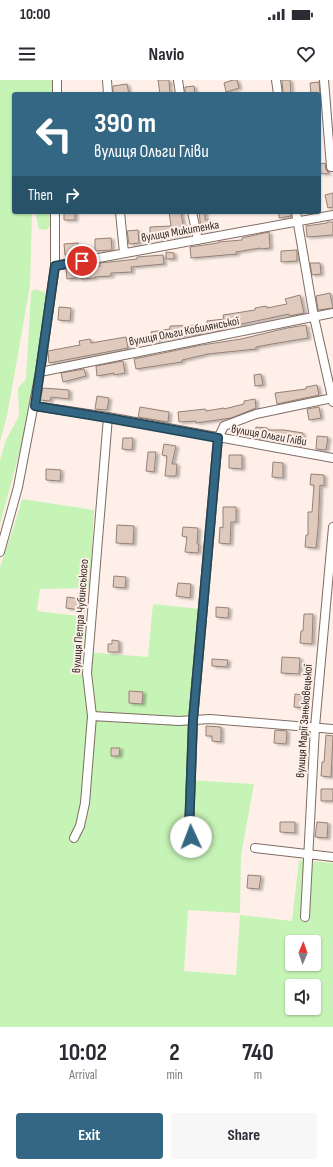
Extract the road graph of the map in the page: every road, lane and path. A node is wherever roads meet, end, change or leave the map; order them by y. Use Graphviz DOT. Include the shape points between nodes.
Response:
graph roads {
  1 [pos="57,80"];
  2 [pos="107,80"];
  3 [pos="178,80"];
  4 [pos="276,80"];
  5 [pos="324,80"];
  6 [pos="57,92"];
  7 [pos="108,92"];
  8 [pos="180,92"];
  9 [pos="278,92"];
  10 [pos="333,167"];
  11 [pos="55,214"];
  12 [pos="120,214"];
  13 [pos="192,214"];
  14 [pos="296,214"];
  15 [pos="333,215"];
  16 [pos="298,222"];
  17 [pos="198,240"];
  18 [pos="124,253"];
  19 [pos="55,266"];
  20 [pos="333,313"];
  21 [pos="314,317"];
  22 [pos="40,372"];
  23 [pos="333,400"];
  24 [pos="35,406"];
  25 [pos="108,418"];
  26 [pos="218,438"];
  27 [pos="333,458"];
  28 [pos="333,527"];
  29 [pos="0,552"];
  30 [pos="92,716"];
  31 [pos="193,720"];
  32 [pos="315,727"];
  33 [pos="333,729"];
  34 [pos="191,837"];
  35 [pos="74,838"];
  36 [pos="255,848"];
  37 [pos="307,855"];
  38 [pos="333,857"];
  39 [pos="305,917"];
  1 -- 6 [label="street"];
  2 -- 7 [label="street"];
  3 -- 8 [label="street"];
  4 -- 9 [label="street"];
  5 -- 10 [label="street"];
  11 -- 19 [label="street"];
  12 -- 18 [label="street"];
  13 -- 17 [label="street"];
  14 -- 16 [label="street"];
  15 -- 16 [label="street, вулиця Микитенка"];
  16 -- 17 [label="street, вулиця Микитенка"];
  16 -- 21 [label="street"];
  17 -- 18 [label="street, вулиця Микитенка"];
  18 -- 19 [label="street, вулиця Микитенка"];
  19 -- 22 [label="street"];
  20 -- 21 [label="street, вулиця Ольги Кобилянської"];
  21 -- 22 [label="street, вулиця Ольги Кобилянської"];
  21 -- 23 [label="street"];
  22 -- 24 [label="street"];
  23 -- 26 [label="street" via="256,414 224,426"];
  24 -- 25 [label="street, вулиця Ольги Гліви"];
  24 -- 29 [label="street" via="18,487"];
  25 -- 26 [label="street, вулиця Ольги Гліви"];
  25 -- 30 [label="street, вулиця Петра Чубинського" via="87,673"];
  26 -- 27 [label="street, вулиця Ольги Гліви"];
  26 -- 31 [label="street"];
  28 -- 32 [label="street, вулиця Марії Заньковецької"];
  30 -- 31 [label="street"];
  30 -- 35 [label="street, вулиця Петра Чубинського" via="85,803 80,826"];
  31 -- 32 [label="street"];
  31 -- 34 [label="street" via="189,831"];
  32 -- 33 [label="street"];
  32 -- 37 [label="street, вулиця Марії Заньковецької"];
  36 -- 37 [label="street"];
  37 -- 38 [label="street"];
  37 -- 39 [label="street, вулиця Марії Заньковецької"];
}
